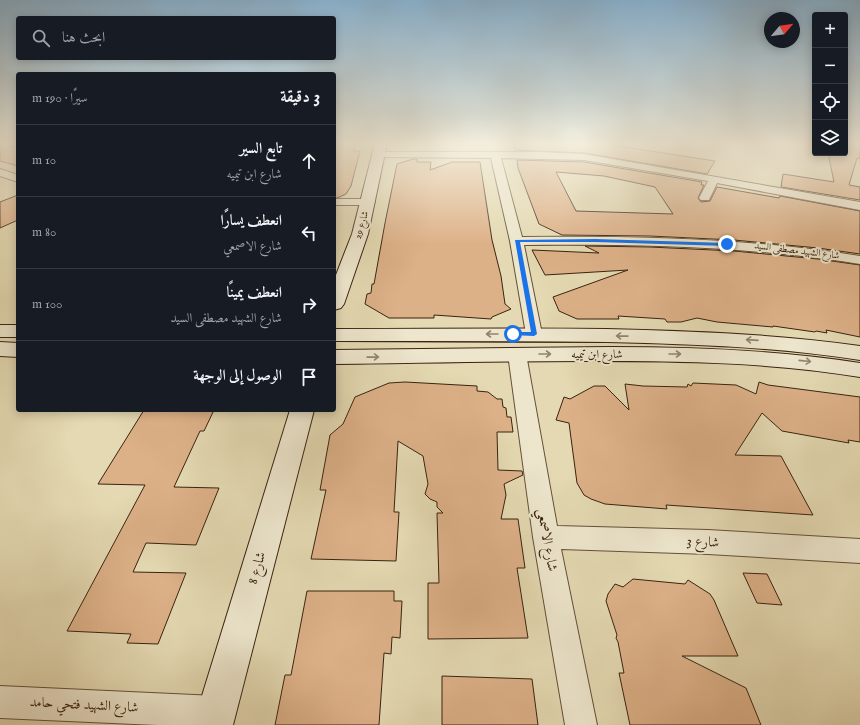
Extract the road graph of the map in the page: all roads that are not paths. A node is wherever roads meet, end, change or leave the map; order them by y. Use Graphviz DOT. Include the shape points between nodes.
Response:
graph roads {
  1 [pos="374,177"];
  2 [pos="501,177"];
  3 [pos="701,177"];
  4 [pos="714,179"];
  5 [pos="705,198"];
  6 [pos="336,202"];
  7 [pos="368,202"];
  8 [pos="860,206"];
  9 [pos="517,241"];
  10 [pos="860,260"];
  11 [pos="336,299"];
  12 [pos="0,331"];
  13 [pos="16,331"];
  14 [pos="534,334"];
  15 [pos="336,335"];
  16 [pos="0,349"];
  17 [pos="16,350"];
  18 [pos="860,353"];
  19 [pos="517,354"];
  20 [pos="336,357"];
  21 [pos="860,370"];
  22 [pos="301,412"];
  23 [pos="546,537"];
  24 [pos="860,551"];
  25 [pos="0,702"];
  26 [pos="215,718"];
  27 [pos="580,725"];
  1 -- 7 [label="street, شارع 29"];
  2 -- 9 [label="street"];
  3 -- 4 [label="street"];
  4 -- 5 [label="street"];
  4 -- 8 [label="street"];
  6 -- 7 [label="street"];
  7 -- 11 [label="street, شارع 29" via="360,234"];
  9 -- 10 [label="street, شارع الشهيد مصطفى السيد" via="595,240 727,244 815,252"];
  9 -- 14 [label="street"];
  12 -- 13 [label="street"];
  14 -- 15 [label="street, شارع ابن تيميه, one-way"];
  18 -- 14 [label="street, شارع ابن تيميه, one-way" via="820,346 735,339"];
  16 -- 17 [label="street"];
  20 -- 19 [label="street, شارع ابن تيميه, one-way"];
  19 -- 21 [label="street, شارع ابن تيميه, one-way" via="769,357"];
  19 -- 23 [label="street, شارع الاصمعي"];
  22 -- 26 [label="street, شارع 8"];
  23 -- 24 [label="street, شارع 3" via="708,542"];
  23 -- 27 [label="street, شارع الاصمعي"];
  25 -- 26 [label="street, شارع الشهيد فتحي حامد"];
}
